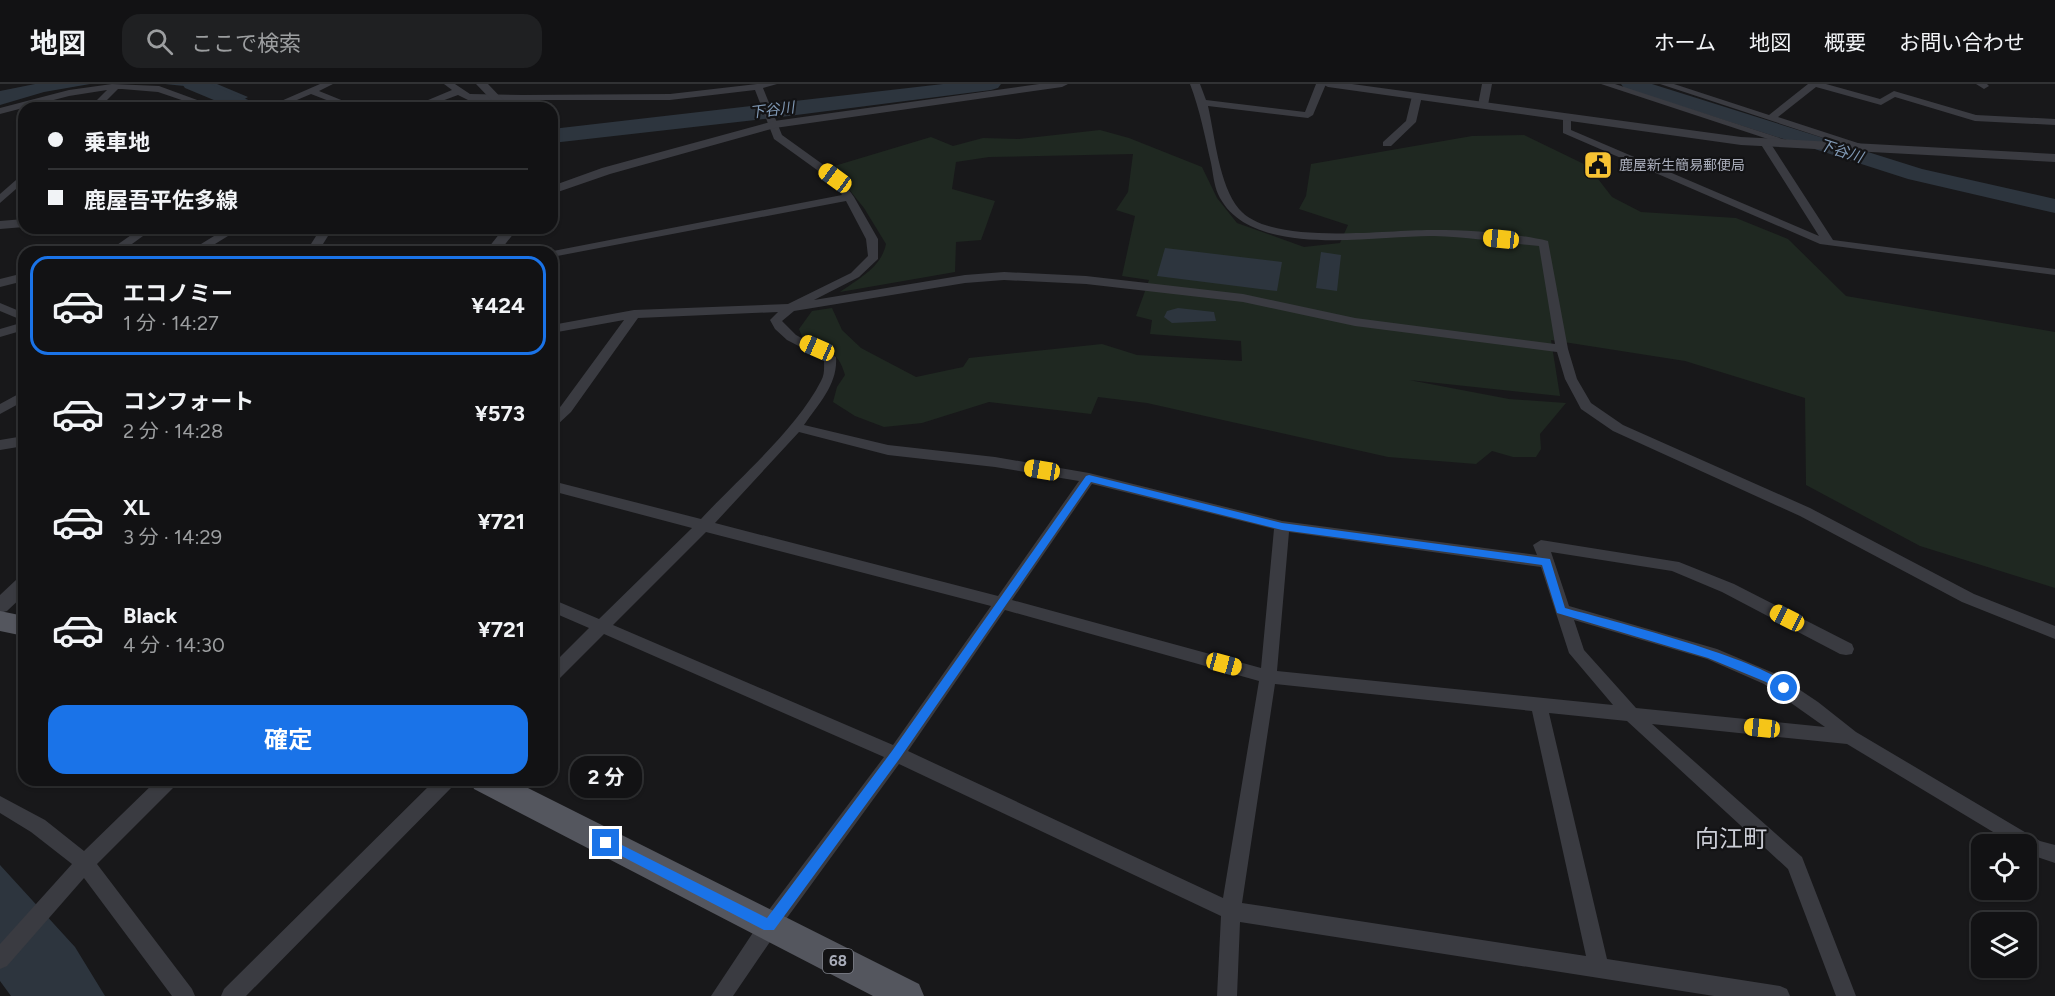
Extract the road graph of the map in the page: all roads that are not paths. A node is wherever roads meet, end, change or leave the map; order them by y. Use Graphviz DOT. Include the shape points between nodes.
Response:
graph roads {
  1 [pos="328,84"];
  2 [pos="449,84"];
  3 [pos="482,84"];
  4 [pos="772,84"];
  5 [pos="1062,84"];
  6 [pos="1195,84"];
  7 [pos="1321,84"];
  8 [pos="1328,84"];
  9 [pos="1487,84"];
  10 [pos="1605,84"];
  11 [pos="1665,84"];
  12 [pos="1815,84"];
  13 [pos="116,86"];
  14 [pos="758,87"];
  15 [pos="459,91"];
  16 [pos="310,92"];
  17 [pos="1417,96"];
  18 [pos="184,97"];
  19 [pos="496,98"];
  20 [pos="35,102"];
  21 [pos="100,102"];
  22 [pos="180,102"];
  23 [pos="198,102"];
  24 [pos="283,102"];
  25 [pos="339,102"];
  26 [pos="430,102"];
  27 [pos="500,102"];
  28 [pos="1202,102"];
  29 [pos="1483,105"];
  30 [pos="18,106"];
  31 [pos="18,107"];
  32 [pos="0,111"];
  33 [pos="1566,117"];
  34 [pos="1770,118"];
  35 [pos="773,122"];
  36 [pos="2055,122"];
  37 [pos="0,124"];
  38 [pos="1765,143"];
  39 [pos="1387,144"];
  40 [pos="1802,145"];
  41 [pos="1858,148"];
  42 [pos="2055,158"];
  43 [pos="18,181"];
  44 [pos="558,187"];
  45 [pos="2,195"];
  46 [pos="849,197"];
  47 [pos="18,224"];
  48 [pos="0,225"];
  49 [pos="139,234"];
  50 [pos="224,234"];
  51 [pos="506,234"];
  52 [pos="1829,243"];
  53 [pos="122,246"];
  54 [pos="204,246"];
  55 [pos="497,246"];
  56 [pos="558,253"];
  57 [pos="2055,272"];
  58 [pos="18,278"];
  59 [pos="0,283"];
  60 [pos="0,307"];
  61 [pos="789,308"];
  62 [pos="18,314"];
  63 [pos="634,314"];
  64 [pos="18,328"];
  65 [pos="558,328"];
  66 [pos="0,333"];
  67 [pos="1562,350"];
  68 [pos="18,399"];
  69 [pos="0,410"];
  70 [pos="558,416"];
  71 [pos="796,427"];
  72 [pos="18,442"];
  73 [pos="0,445"];
  74 [pos="1089,478"];
  75 [pos="558,488"];
  76 [pos="704,525"];
  77 [pos="1282,526"];
  78 [pos="1546,562"];
  79 [pos="18,590"];
  80 [pos="1001,603"];
  81 [pos="0,606"];
  82 [pos="558,608"];
  83 [pos="1561,610"];
  84 [pos="0,621"];
  85 [pos="18,625"];
  86 [pos="600,627"];
  87 [pos="2055,633"];
  88 [pos="1846,649"];
  89 [pos="558,669"];
  90 [pos="1268,676"];
  91 [pos="1539,705"];
  92 [pos="1630,714"];
  93 [pos="1850,737"];
  94 [pos="896,754"];
  95 [pos="163,786"];
  96 [pos="441,786"];
  97 [pos="496,786"];
  98 [pos="0,804"];
  99 [pos="2055,854"];
  100 [pos="80,868"];
  101 [pos="1231,911"];
  102 [pos="769,926"];
  103 [pos="0,959"];
  104 [pos="1599,968"];
  105 [pos="185,996"];
  106 [pos="231,996"];
  107 [pos="721,996"];
  108 [pos="907,996"];
  109 [pos="1227,996"];
  110 [pos="1780,996"];
  111 [pos="1846,996"];
  1 -- 16 [label="street"];
  2 -- 15 [label="street"];
  3 -- 19 [label="street"];
  4 -- 14 [label="street"];
  5 -- 35 [label="street"];
  6 -- 28 [label="street"];
  7 -- 28 [label="street" via="1308,115"];
  8 -- 17 [label="street"];
  9 -- 29 [label="street"];
  10 -- 40 [label="street"];
  11 -- 34 [label="street"];
  12 -- 34 [label="street"];
  12 -- 36 [label="street" via="1881,102 1894,93 1975,118"];
  13 -- 18 [label="street" via="140,86"];
  13 -- 20 [label="street" via="89,88"];
  13 -- 21 [label="street"];
  14 -- 19 [label="street" via="670,97"];
  14 -- 35 [label="street"];
  15 -- 19 [label="street" via="468,98"];
  15 -- 26 [label="street"];
  16 -- 24 [label="street"];
  16 -- 25 [label="street"];
  17 -- 29 [label="street"];
  17 -- 39 [label="street" via="1411,122"];
  18 -- 22 [label="street"];
  18 -- 23 [label="street"];
  19 -- 27 [label="street"];
  28 -- 67 [label="street" via="1223,194 1227,204 1246,222 1290,235 1318,237 1437,233 1544,243"];
  29 -- 33 [label="street"];
  30 -- 32 [label="street"];
  31 -- 37 [label="street"];
  33 -- 38 [label="street"];
  33 -- 52 [label="street" via="1566,131"];
  34 -- 41 [label="street"];
  35 -- 44 [label="street"];
  35 -- 46 [label="street" via="778,137 835,178"];
  38 -- 40 [label="street"];
  38 -- 52 [label="street"];
  40 -- 41 [label="street"];
  41 -- 42 [label="street"];
  43 -- 45 [label="street"];
  46 -- 56 [label="street"];
  46 -- 61 [label="street" via="872,238 874,257 855,275"];
  47 -- 48 [label="street"];
  49 -- 53 [label="street"];
  50 -- 54 [label="street"];
  51 -- 55 [label="street"];
  52 -- 57 [label="street"];
  58 -- 59 [label="street"];
  60 -- 62 [label="street"];
  61 -- 63 [label="street"];
  61 -- 67 [label="street" via="965,279 1004,276 1086,280 1244,298 1355,322"];
  61 -- 71 [label="street" via="776,320 782,333 830,357 831,371"];
  63 -- 65 [label="street"];
  63 -- 70 [label="street"];
  64 -- 66 [label="street"];
  67 -- 87 [label="street" via="1570,379 1586,406 1618,428 1805,512 1968,598"];
  68 -- 69 [label="street"];
  71 -- 74 [label="street" via="888,450"];
  71 -- 76 [label="street"];
  72 -- 73 [label="street"];
  74 -- 77 [label="street"];
  74 -- 80 [label="street"];
  75 -- 76 [label="street"];
  76 -- 80 [label="street"];
  76 -- 86 [label="street"];
  77 -- 78 [label="street"];
  77 -- 90 [label="street"];
  78 -- 83 [label="street"];
  78 -- 88 [label="street" via="1542,545 1674,566 1728,588"];
  79 -- 81 [label="street"];
  80 -- 90 [label="street"];
  80 -- 94 [label="street"];
  82 -- 86 [label="street"];
  83 -- 92 [label="street" via="1576,653"];
  83 -- 93 [label="street" via="1711,654 1770,679"];
  84 -- 85 [label="main road"];
  86 -- 89 [label="street"];
  86 -- 94 [label="street"];
  90 -- 91 [label="street"];
  90 -- 101 [label="street"];
  91 -- 92 [label="street"];
  91 -- 104 [label="street"];
  92 -- 93 [label="street"];
  92 -- 111 [label="street" via="1795,862"];
  93 -- 99 [label="street" via="2035,848"];
  94 -- 101 [label="street"];
  94 -- 102 [label="street"];
  95 -- 100 [label="street"];
  96 -- 106 [label="street"];
  97 -- 102 [label="main road, 68"];
  98 -- 100 [label="street" via="39,826"];
  100 -- 103 [label="street"];
  100 -- 105 [label="street"];
  101 -- 104 [label="street"];
  101 -- 109 [label="street"];
  102 -- 107 [label="street"];
  102 -- 108 [label="main road, 68"];
  104 -- 110 [label="street"];
}
